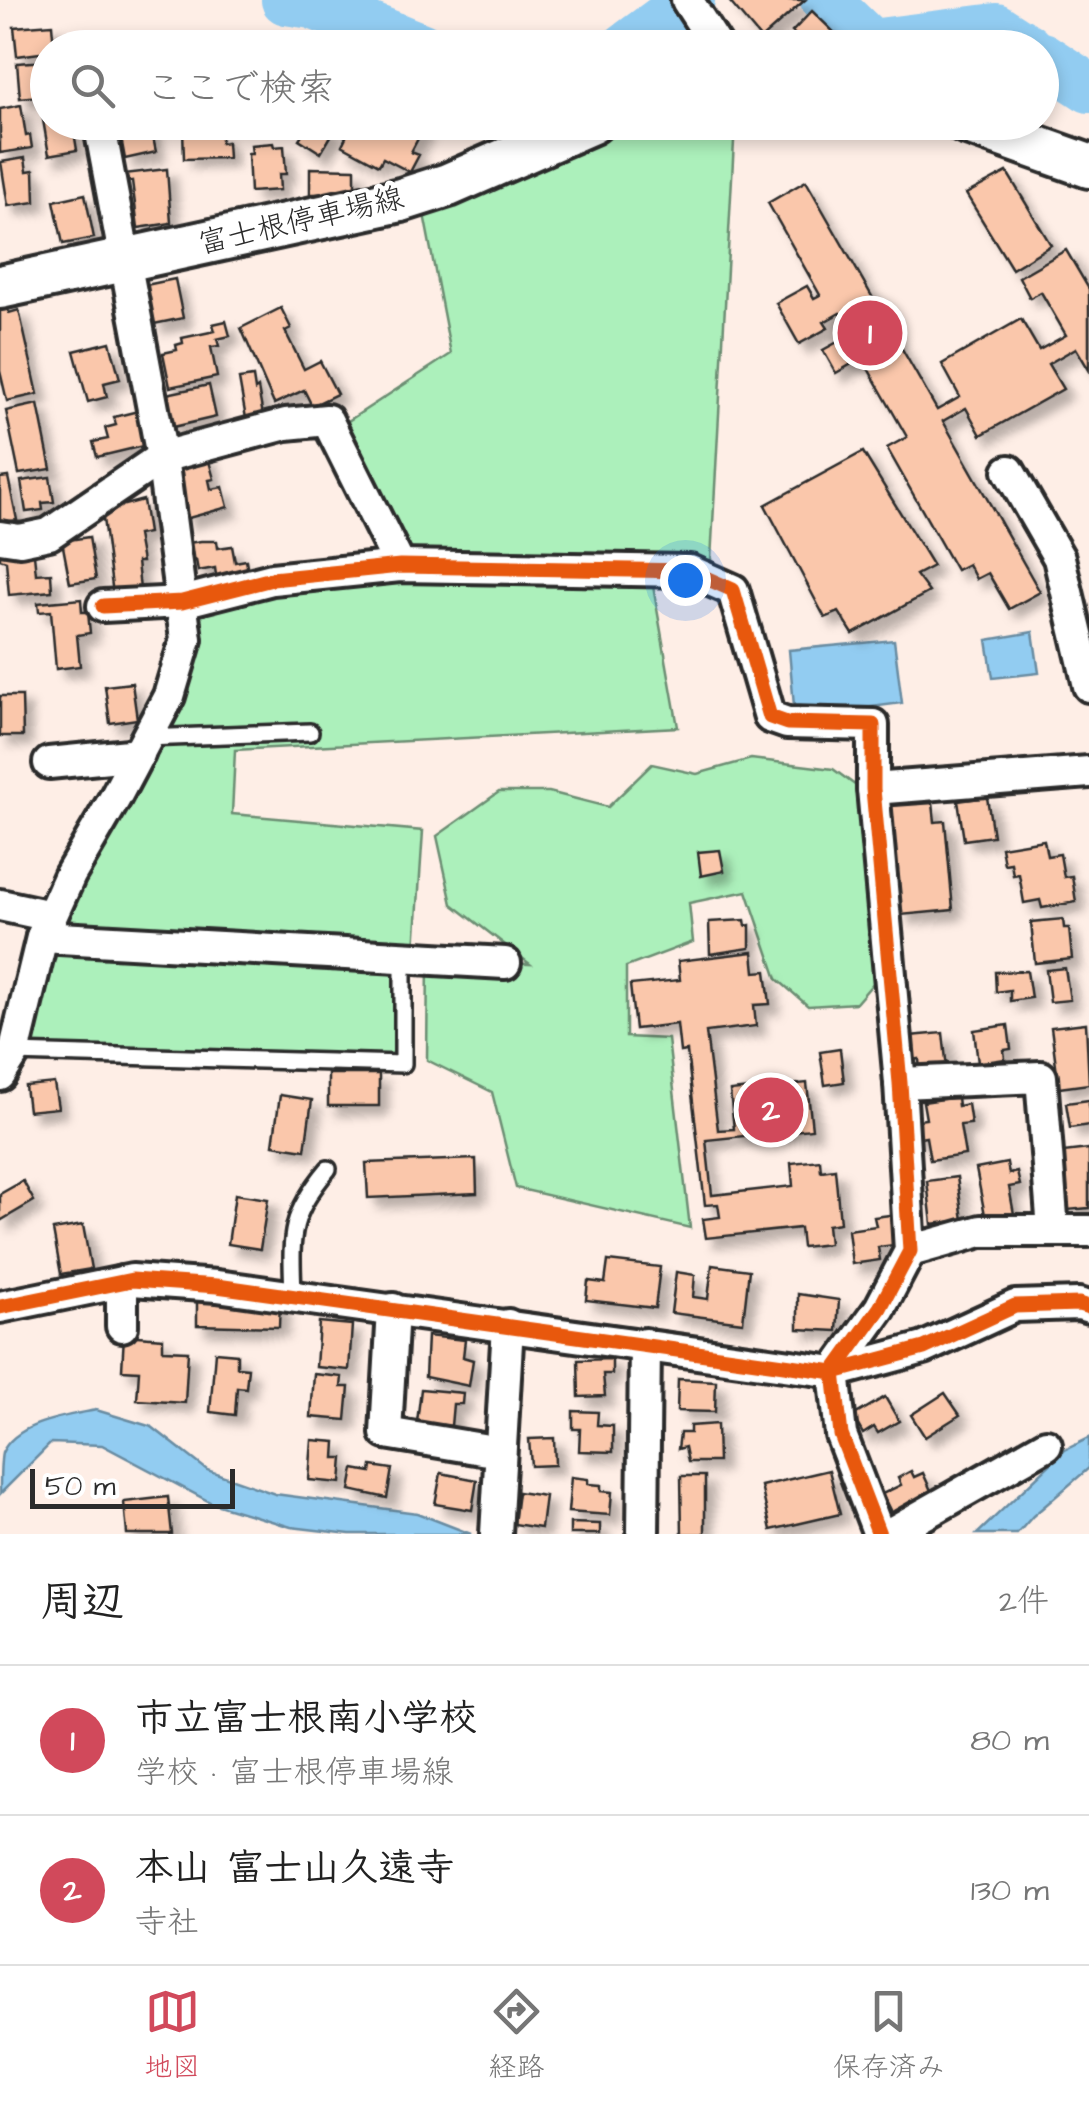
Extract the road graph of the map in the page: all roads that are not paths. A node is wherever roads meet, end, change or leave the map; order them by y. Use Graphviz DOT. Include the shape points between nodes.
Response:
graph roads {
  1 [pos="687,0"];
  2 [pos="706,30"];
  3 [pos="103,140"];
  4 [pos="551,140"];
  5 [pos="1016,140"];
  6 [pos="1089,166"];
  7 [pos="126,260"];
  8 [pos="0,287"];
  9 [pos="162,457"];
  10 [pos="1008,470"];
  11 [pos="0,537"];
  12 [pos="1074,558"];
  13 [pos="400,566"];
  14 [pos="182,602"];
  15 [pos="103,606"];
  16 [pos="1089,686"];
  17 [pos="310,732"];
  18 [pos="142,746"];
  19 [pos="49,763"];
  20 [pos="1088,779"];
  21 [pos="873,789"];
  22 [pos="0,905"];
  23 [pos="46,926"];
  24 [pos="403,957"];
  25 [pos="505,963"];
  26 [pos="7,1064"];
  27 [pos="900,1083"];
  28 [pos="328,1170"];
  29 [pos="1053,1230"];
  30 [pos="1089,1231"];
  31 [pos="910,1251"];
  32 [pos="122,1282"];
  33 [pos="292,1295"];
  34 [pos="0,1307"];
  35 [pos="1089,1307"];
  36 [pos="394,1309"];
  37 [pos="508,1325"];
  38 [pos="122,1326"];
  39 [pos="644,1344"];
  40 [pos="834,1372"];
  41 [pos="1046,1444"];
  42 [pos="500,1452"];
  43 [pos="496,1534"];
  44 [pos="643,1534"];
  45 [pos="878,1534"];
  46 [pos="889,1534"];
  1 -- 2 [label="street"];
  3 -- 7 [label="street"];
  4 -- 7 [label="main road, 富士根停車場線" via="401,200"];
  5 -- 6 [label="main road"];
  7 -- 8 [label="main road, 富士根停車場線"];
  7 -- 9 [label="street"];
  9 -- 11 [label="street" via="49,534"];
  9 -- 13 [label="street" via="249,432 327,420"];
  9 -- 14 [label="street"];
  10 -- 12 [label="street"];
  12 -- 16 [label="street"];
  13 -- 14 [label="street" via="272,579"];
  13 -- 21 [label="street" via="690,571 734,590 770,716 787,723 873,725"];
  14 -- 15 [label="street"];
  14 -- 18 [label="street" via="186,640"];
  17 -- 18 [label="lane"];
  18 -- 19 [label="street"];
  18 -- 23 [label="street"];
  20 -- 21 [label="street"];
  21 -- 27 [label="street"];
  22 -- 23 [label="street"];
  23 -- 24 [label="street"];
  23 -- 26 [label="street"];
  24 -- 25 [label="street"];
  24 -- 26 [label="lane" via="403,1064"];
  27 -- 29 [label="street" via="1041,1077"];
  27 -- 31 [label="street"];
  28 -- 33 [label="lane" via="304,1198 291,1236"];
  29 -- 30 [label="street"];
  29 -- 31 [label="street" via="981,1232"];
  31 -- 40 [label="street"];
  32 -- 33 [label="street"];
  32 -- 34 [label="street"];
  32 -- 38 [label="street"];
  33 -- 36 [label="street"];
  35 -- 40 [label="street" via="1015,1306 924,1348"];
  36 -- 37 [label="street"];
  36 -- 42 [label="street" via="386,1433"];
  37 -- 39 [label="street"];
  37 -- 42 [label="street"];
  39 -- 40 [label="street"];
  39 -- 44 [label="street"];
  40 -- 45 [label="street" via="841,1434"];
  41 -- 46 [label="street"];
  42 -- 43 [label="street"];
}
